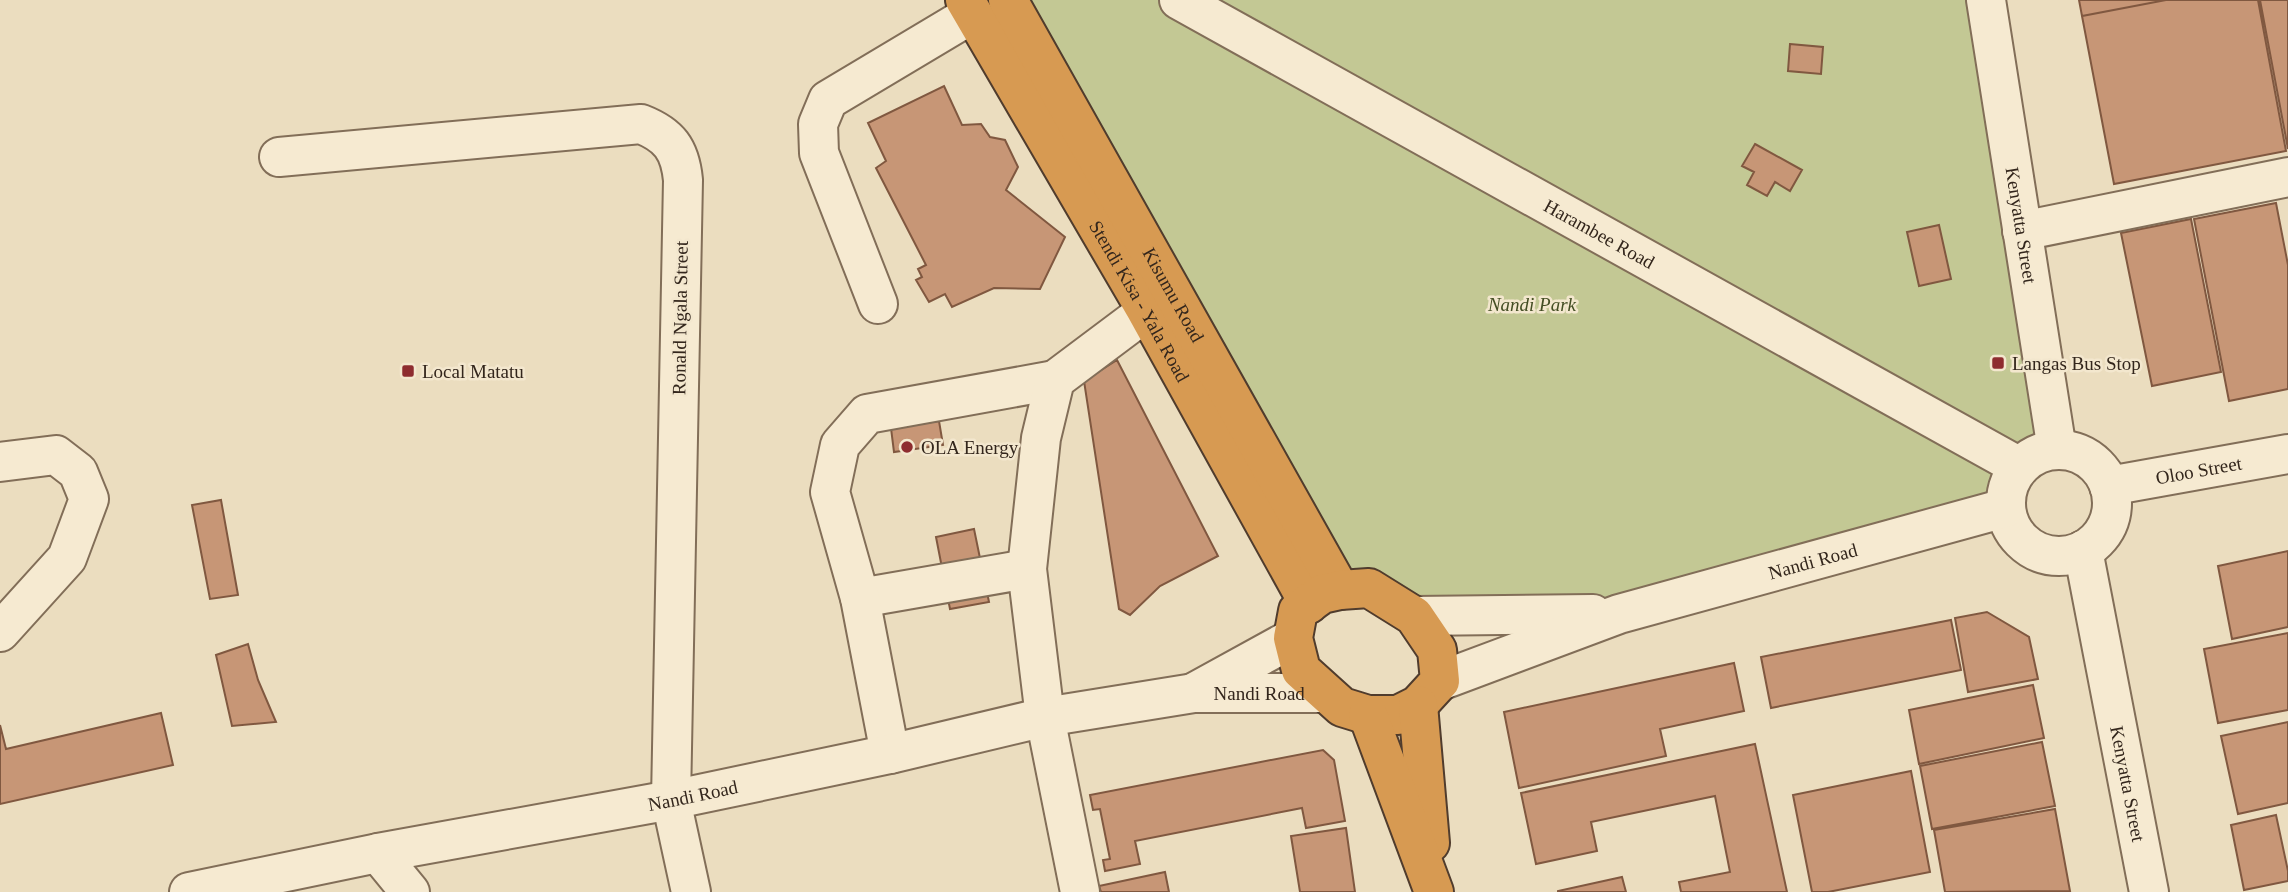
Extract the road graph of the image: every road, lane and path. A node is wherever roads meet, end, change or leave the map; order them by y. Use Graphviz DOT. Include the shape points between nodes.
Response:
graph roads {
  1 [pos="1008,0"];
  2 [pos="1178,0"];
  3 [pos="1986,0"];
  4 [pos="968,7"];
  5 [pos="279,157"];
  6 [pos="2288,177"];
  7 [pos="2022,231"];
  8 [pos="1157,296"];
  9 [pos="878,304"];
  10 [pos="1055,380"];
  11 [pos="2057,450"];
  12 [pos="2288,454"];
  13 [pos="0,462"];
  14 [pos="2020,467"];
  15 [pos="2109,486"];
  16 [pos="2005,508"];
  17 [pos="2083,551"];
  18 [pos="1027,569"];
  19 [pos="860,598"];
  20 [pos="1314,611"];
  21 [pos="1619,614"];
  22 [pos="1414,616"];
  23 [pos="0,632"];
  24 [pos="1194,693"];
  25 [pos="1324,693"];
  26 [pos="1429,693"];
  27 [pos="1368,715"];
  28 [pos="1045,717"];
  29 [pos="890,754"];
  30 [pos="671,800"];
  31 [pos="378,853"];
  32 [pos="189,892"];
  33 [pos="410,892"];
  34 [pos="691,892"];
  35 [pos="1080,892"];
  36 [pos="1435,892"];
  37 [pos="2149,892"];
  1 -- 8 [label="highway, Kisumu Road"];
  2 -- 14 [label="street, Harambee Road"];
  3 -- 7 [label="street, Kenyatta Street"];
  4 -- 8 [label="highway, Stendi Kisa - Yala Road"];
  4 -- 9 [label="street" via="828,100 818,124 819,153"];
  5 -- 30 [label="street, Ronald Ngala Street" via="640,124 659,131 672,144 681,163 682,180"];
  6 -- 7 [label="street"];
  7 -- 11 [label="street, Kenyatta Street"];
  8 -- 10 [label="street"];
  8 -- 20 [label="highway, Stendi Kisa - Yala Road"];
  10 -- 18 [label="street" via="1041,438"];
  10 -- 19 [label="street" via="867,414 840,445 830,492"];
  11 -- 14 [label="street" via="2031,458"];
  11 -- 15 [label="street" via="2089,459"];
  12 -- 15 [label="street, Oloo Street"];
  13 -- 23 [label="street" via="56,455 78,472 89,499 67,558"];
  14 -- 16 [label="street" via="2011,479"];
  15 -- 17 [label="street" via="2112,501 2105,530"];
  16 -- 17 [label="street" via="2009,525 2032,550 2049,556"];
  16 -- 21 [label="street, Nandi Road"];
  17 -- 37 [label="street, Kenyatta Street"];
  18 -- 19 [label="street"];
  18 -- 28 [label="street"];
  19 -- 29 [label="street"];
  20 -- 22 [label="highway" via="1368,588"];
  20 -- 24 [label="street, Nandi Road"];
  20 -- 25 [label="highway" via="1301,670"];
  21 -- 22 [label="street, Nandi Road"];
  21 -- 26 [label="street, Nandi Road"];
  22 -- 26 [label="highway" via="1437,650"];
  24 -- 25 [label="street, Nandi Road"];
  24 -- 28 [label="street, Nandi Road"];
  25 -- 27 [label="highway" via="1342,707"];
  26 -- 27 [label="highway" via="1398,715"];
  26 -- 36 [label="highway"];
  27 -- 36 [label="highway"];
  28 -- 29 [label="street, Nandi Road"];
  28 -- 35 [label="street"];
  29 -- 30 [label="street, Nandi Road"];
  30 -- 31 [label="street, Nandi Road"];
  30 -- 34 [label="street, Ronald Ngala Street"];
  31 -- 32 [label="street, Nandi Road"];
  31 -- 33 [label="street"];
}
